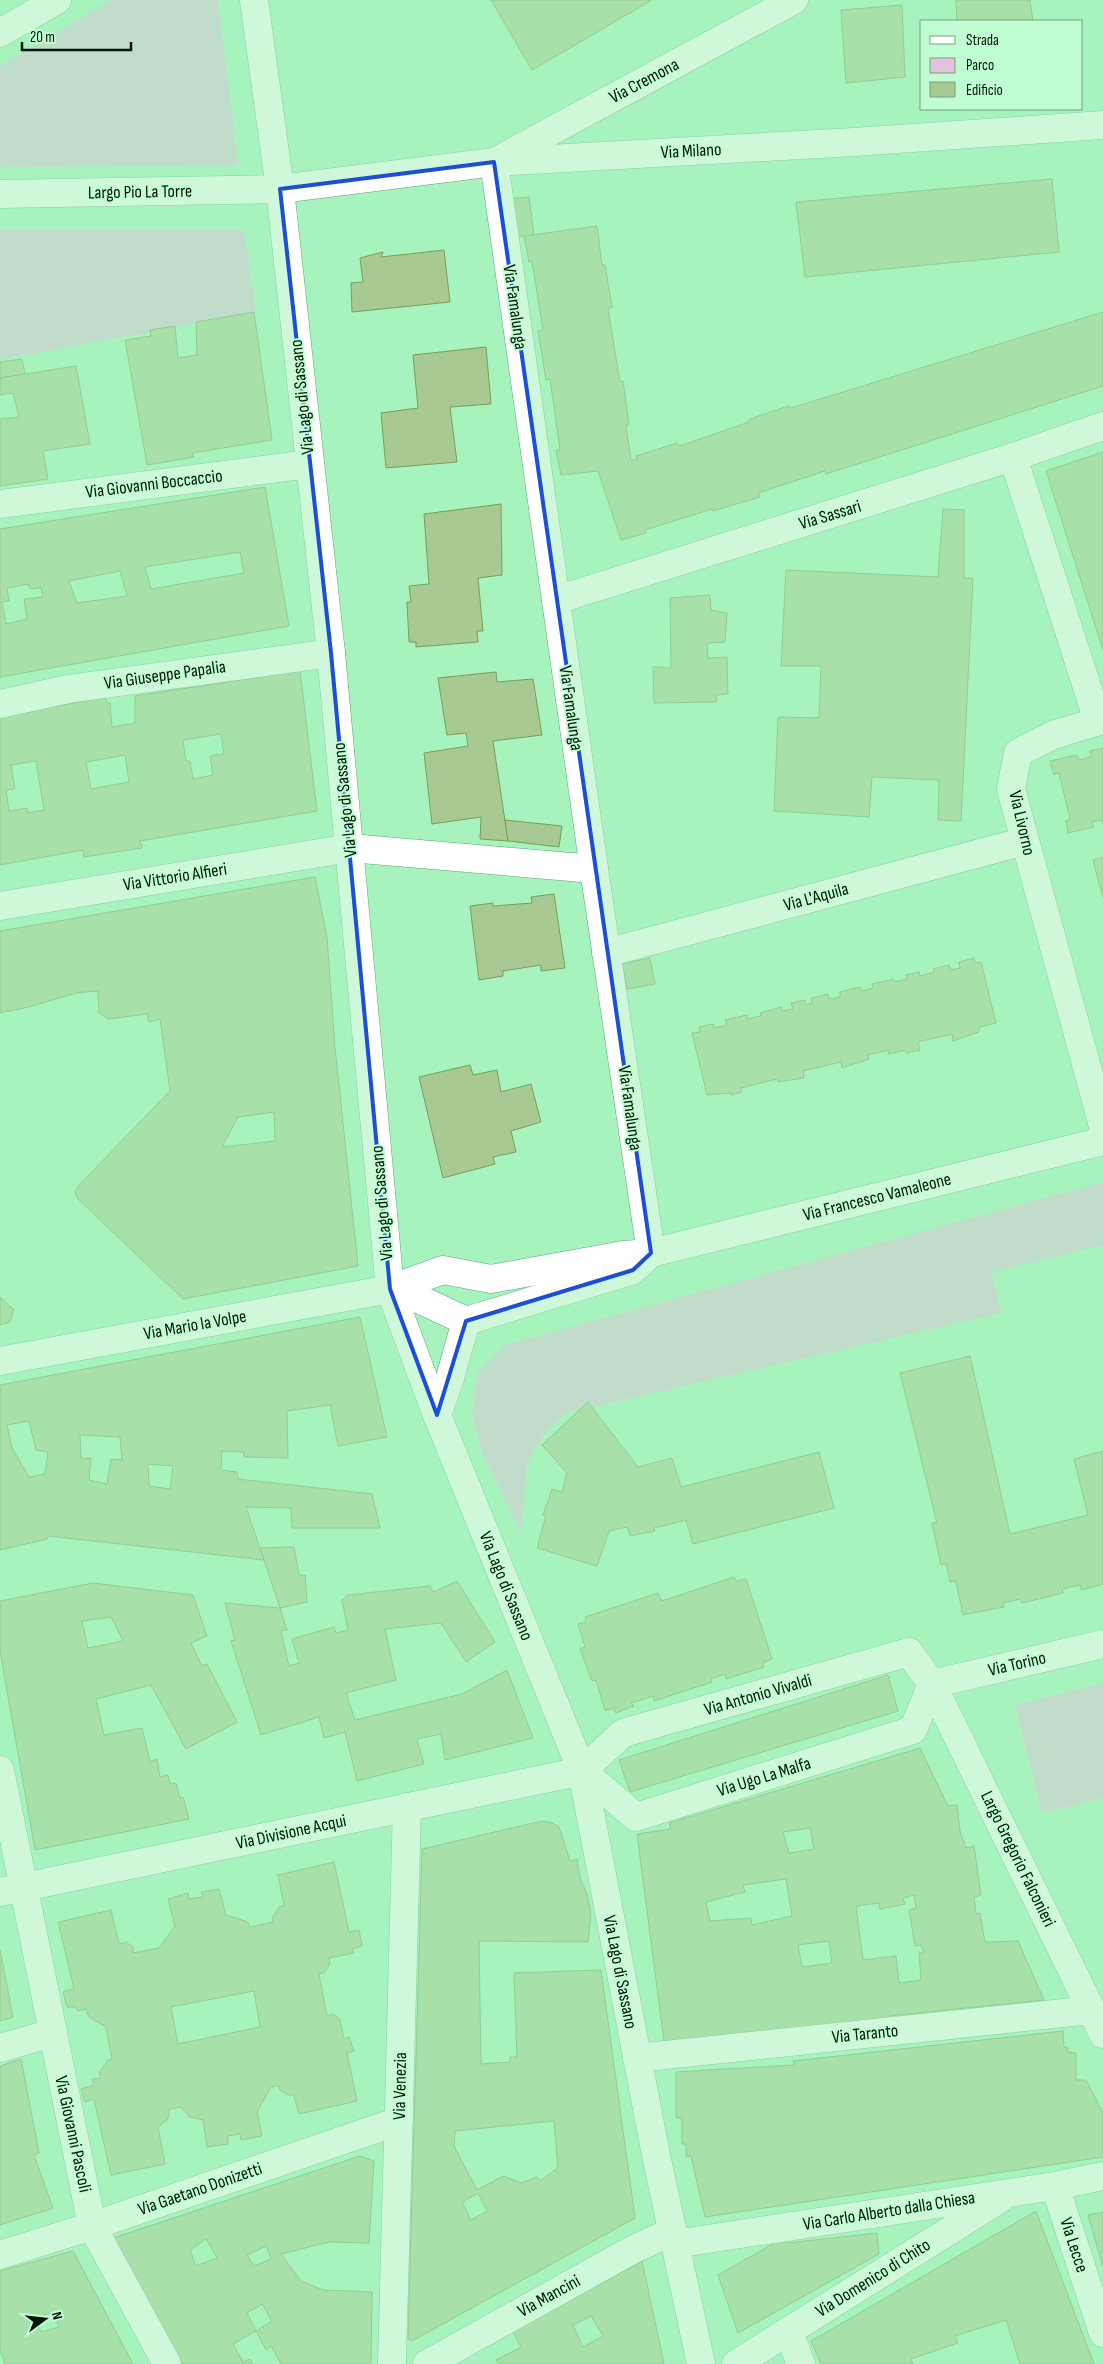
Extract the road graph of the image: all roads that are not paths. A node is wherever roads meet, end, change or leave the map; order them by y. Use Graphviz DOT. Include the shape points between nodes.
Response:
graph roads {
  1 [pos="57,0"];
  2 [pos="254,0"];
  3 [pos="794,0"];
  4 [pos="0,33"];
  5 [pos="1103,125"];
  6 [pos="494,162"];
  7 [pos="280,189"];
  8 [pos="0,194"];
  9 [pos="1103,426"];
  10 [pos="1013,457"];
  11 [pos="309,464"];
  12 [pos="0,504"];
  13 [pos="556,600"];
  14 [pos="331,653"];
  15 [pos="0,704"];
  16 [pos="1101,720"];
  17 [pos="1025,841"];
  18 [pos="350,848"];
  19 [pos="594,869"];
  20 [pos="0,906"];
  21 [pos="606,952"];
  22 [pos="1103,1126"];
  23 [pos="1103,1141"];
  24 [pos="651,1253"];
  25 [pos="390,1290"];
  26 [pos="466,1321"];
  27 [pos="0,1361"];
  28 [pos="436,1415"];
  29 [pos="1103,1644"];
  30 [pos="932,1684"];
  31 [pos="0,1770"];
  32 [pos="582,1770"];
  33 [pos="407,1808"];
  34 [pos="11,1890"];
  35 [pos="1098,2022"];
  36 [pos="52,2033"];
  37 [pos="0,2048"];
  38 [pos="637,2058"];
  39 [pos="399,2121"];
  40 [pos="1103,2176"];
  41 [pos="1055,2186"];
  42 [pos="1011,2192"];
  43 [pos="92,2226"];
  44 [pos="674,2238"];
  45 [pos="0,2255"];
  46 [pos="788,2331"];
  47 [pos="1103,2333"];
  48 [pos="166,2364"];
  49 [pos="392,2364"];
  50 [pos="427,2364"];
  51 [pos="701,2364"];
  52 [pos="736,2364"];
  53 [pos="801,2364"];
  1 -- 4 [label="street"];
  2 -- 7 [label="street, Via Lago di Sassano"];
  3 -- 6 [label="street, Via Cremona"];
  5 -- 6 [label="street, Via Milano"];
  6 -- 7 [label="street, Via Milano"];
  6 -- 13 [label="street, Via Famalunga"];
  7 -- 8 [label="street, Largo Pio La Torre"];
  7 -- 11 [label="street, Via Lago di Sassano"];
  9 -- 10 [label="street, Via Sassari"];
  10 -- 13 [label="street, Via Sassari"];
  10 -- 16 [label="street, Via Livorno"];
  11 -- 12 [label="street, Via Giovanni Boccaccio"];
  11 -- 14 [label="street, Via Lago di Sassano"];
  13 -- 19 [label="street, Via Famalunga"];
  14 -- 15 [label="street, Via Giuseppe Papalia" via="68,689"];
  14 -- 18 [label="street, Via Lago di Sassano"];
  16 -- 17 [label="street, Via Livorno" via="1054,735 1018,753 1011,789"];
  17 -- 21 [label="street, Via L'Aquila"];
  17 -- 22 [label="street, Via Livorno"];
  18 -- 19 [label="street, Via Vittorio Alfieri"];
  18 -- 20 [label="street, Via Vittorio Alfieri"];
  18 -- 25 [label="street, Via Lago di Sassano"];
  19 -- 21 [label="street, Via Famalunga"];
  21 -- 24 [label="street, Via Famalunga"];
  23 -- 24 [label="street, Via Francesco Vamaleone"];
  24 -- 25 [label="street, Via Francesco Vamaleone" via="623,1255 492,1279 443,1270"];
  24 -- 26 [label="street" via="633,1270"];
  25 -- 26 [label="street"];
  25 -- 27 [label="street, Via Mario la Volpe"];
  25 -- 28 [label="street, Via Lago di Sassano"];
  26 -- 28 [label="street"];
  28 -- 32 [label="street, Via Lago di Sassano"];
  29 -- 30 [label="street, Via Torino"];
  30 -- 32 [label="street, Via Antonio Vivaldi" via="909,1652 623,1734"];
  30 -- 32 [label="street, Via Ugo La Malfa" via="913,1730 636,1817"];
  30 -- 35 [label="street, Largo Gregorio Falconieri"];
  31 -- 34 [label="street, Via Giovanni Pascoli"];
  32 -- 33 [label="street, Via Divisione Acqui"];
  32 -- 38 [label="street, Via Lago di Sassano"];
  33 -- 34 [label="street, Via Divisione Acqui"];
  33 -- 39 [label="street, Via Venezia"];
  34 -- 36 [label="street, Via Giovanni Pascoli"];
  35 -- 38 [label="street, Via Taranto"];
  36 -- 37 [label="street"];
  36 -- 43 [label="street, Via Giovanni Pascoli"];
  38 -- 44 [label="street, Via Lago di Sassano"];
  39 -- 43 [label="street, Via Gaetano Donizetti"];
  39 -- 49 [label="street, Via Venezia"];
  40 -- 41 [label="street, Via Carlo Alberto dalla Chiesa"];
  41 -- 42 [label="street, Via Carlo Alberto dalla Chiesa"];
  41 -- 47 [label="street, Via Lecce"];
  42 -- 44 [label="street, Via Carlo Alberto dalla Chiesa"];
  42 -- 46 [label="street, Via Domenico di Chito"];
  43 -- 45 [label="street, Via Gaetano Donizetti"];
  43 -- 48 [label="street, Via Giovanni Pascoli"];
  44 -- 50 [label="street, Via Mancini" via="632,2250"];
  44 -- 51 [label="street, Via Lago di Sassano"];
  46 -- 52 [label="street, Via Domenico di Chito"];
  46 -- 53 [label="street"];
}
